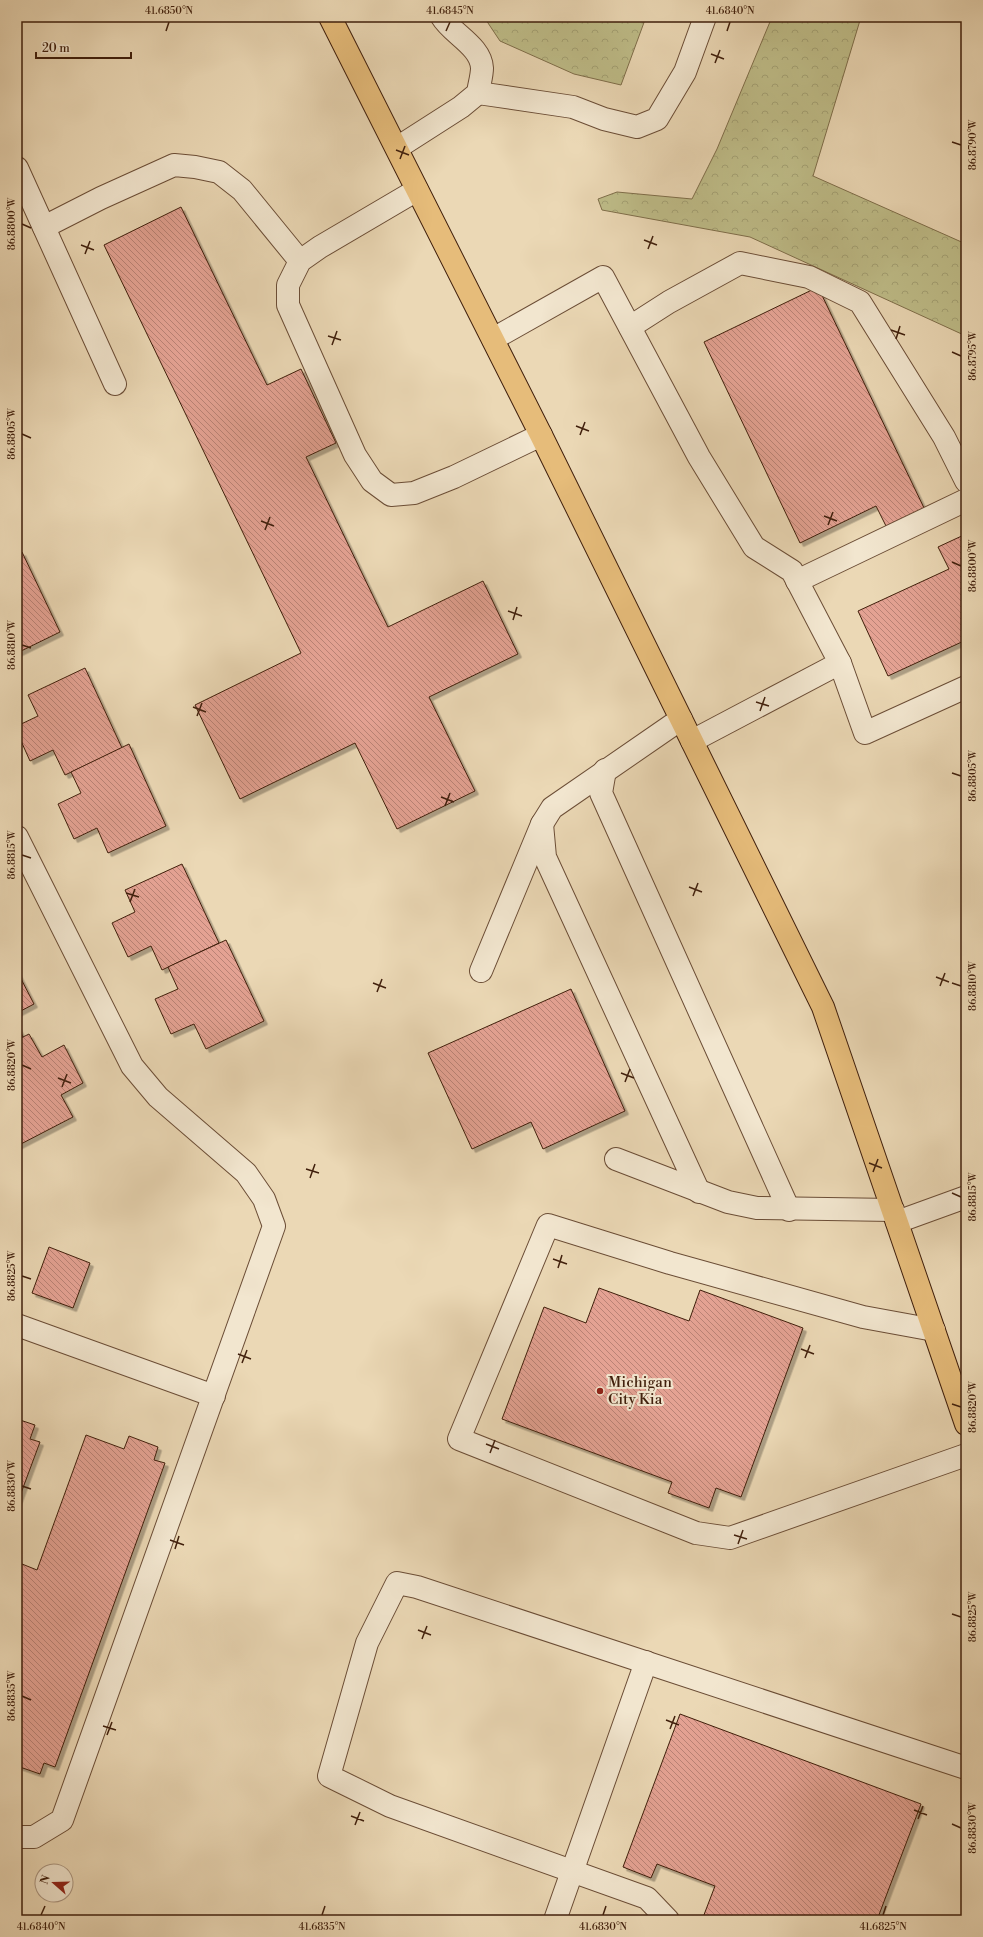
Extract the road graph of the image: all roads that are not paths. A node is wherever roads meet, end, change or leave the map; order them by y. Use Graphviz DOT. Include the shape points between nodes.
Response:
graph roads {
  1 [pos="330,17"];
  2 [pos="442,17"];
  3 [pos="705,17"];
  4 [pos="478,93"];
  5 [pos="397,148"];
  6 [pos="17,168"];
  7 [pos="418,190"];
  8 [pos="44,227"];
  9 [pos="300,261"];
  10 [pos="630,327"];
  11 [pos="493,339"];
  12 [pos="115,384"];
  13 [pos="541,435"];
  14 [pos="966,481"];
  15 [pos="966,500"];
  16 [pos="797,581"];
  17 [pos="840,663"];
  18 [pos="966,687"];
  19 [pos="681,719"];
  20 [pos="692,741"];
  21 [pos="605,770"];
  22 [pos="542,824"];
  23 [pos="17,837"];
  24 [pos="481,971"];
  25 [pos="616,1159"];
  26 [pos="699,1192"];
  27 [pos="966,1196"];
  28 [pos="789,1210"];
  29 [pos="895,1216"];
  30 [pos="17,1325"];
  31 [pos="934,1330"];
  32 [pos="214,1396"];
  33 [pos="966,1424"];
  34 [pos="966,1455"];
  35 [pos="646,1662"];
  36 [pos="966,1768"];
  37 [pos="17,1837"];
  38 [pos="572,1871"];
  39 [pos="556,1920"];
  40 [pos="668,1920"];
  1 -- 5 [label="main road"];
  2 -- 4 [label="street" via="473,48 482,67"];
  3 -- 4 [label="street" via="685,72 657,119 637,127 604,119 573,107"];
  4 -- 5 [label="street" via="461,107"];
  5 -- 7 [label="main road"];
  6 -- 8 [label="street"];
  7 -- 9 [label="street"];
  7 -- 11 [label="main road"];
  8 -- 9 [label="street" via="174,165 195,167 219,172 242,190"];
  8 -- 12 [label="street"];
  9 -- 13 [label="street" via="288,285 288,305 355,455 372,481 391,496 414,493 454,477"];
  10 -- 11 [label="street" via="603,277"];
  10 -- 14 [label="street" via="740,263 809,277 860,302 944,437"];
  10 -- 16 [label="street" via="699,457 754,547 792,571"];
  11 -- 13 [label="main road"];
  13 -- 19 [label="main road"];
  15 -- 16 [label="street"];
  16 -- 17 [label="street"];
  17 -- 18 [label="street" via="865,733"];
  17 -- 20 [label="street"];
  19 -- 20 [label="main road"];
  19 -- 21 [label="street"];
  20 -- 29 [label="main road" via="823,1007"];
  21 -- 22 [label="street" via="552,808"];
  21 -- 28 [label="street" via="601,793"];
  22 -- 24 [label="street"];
  22 -- 26 [label="street" via="545,858"];
  23 -- 32 [label="street" via="132,1066 158,1097 246,1173 264,1199 274,1226"];
  25 -- 26 [label="street"];
  26 -- 28 [label="street" via="757,1208"];
  27 -- 29 [label="street"];
  28 -- 29 [label="street"];
  29 -- 31 [label="main road"];
  30 -- 32 [label="street"];
  31 -- 33 [label="main road"];
  31 -- 34 [label="street" via="863,1318 548,1225 460,1439 696,1533 730,1538"];
  32 -- 37 [label="street" via="62,1820 34,1836"];
  35 -- 36 [label="street"];
  35 -- 38 [label="street"];
  35 -- 38 [label="street" via="417,1587 397,1583 367,1643 329,1776 390,1806"];
  38 -- 39 [label="street"];
  38 -- 40 [label="street" via="647,1898"];
}
